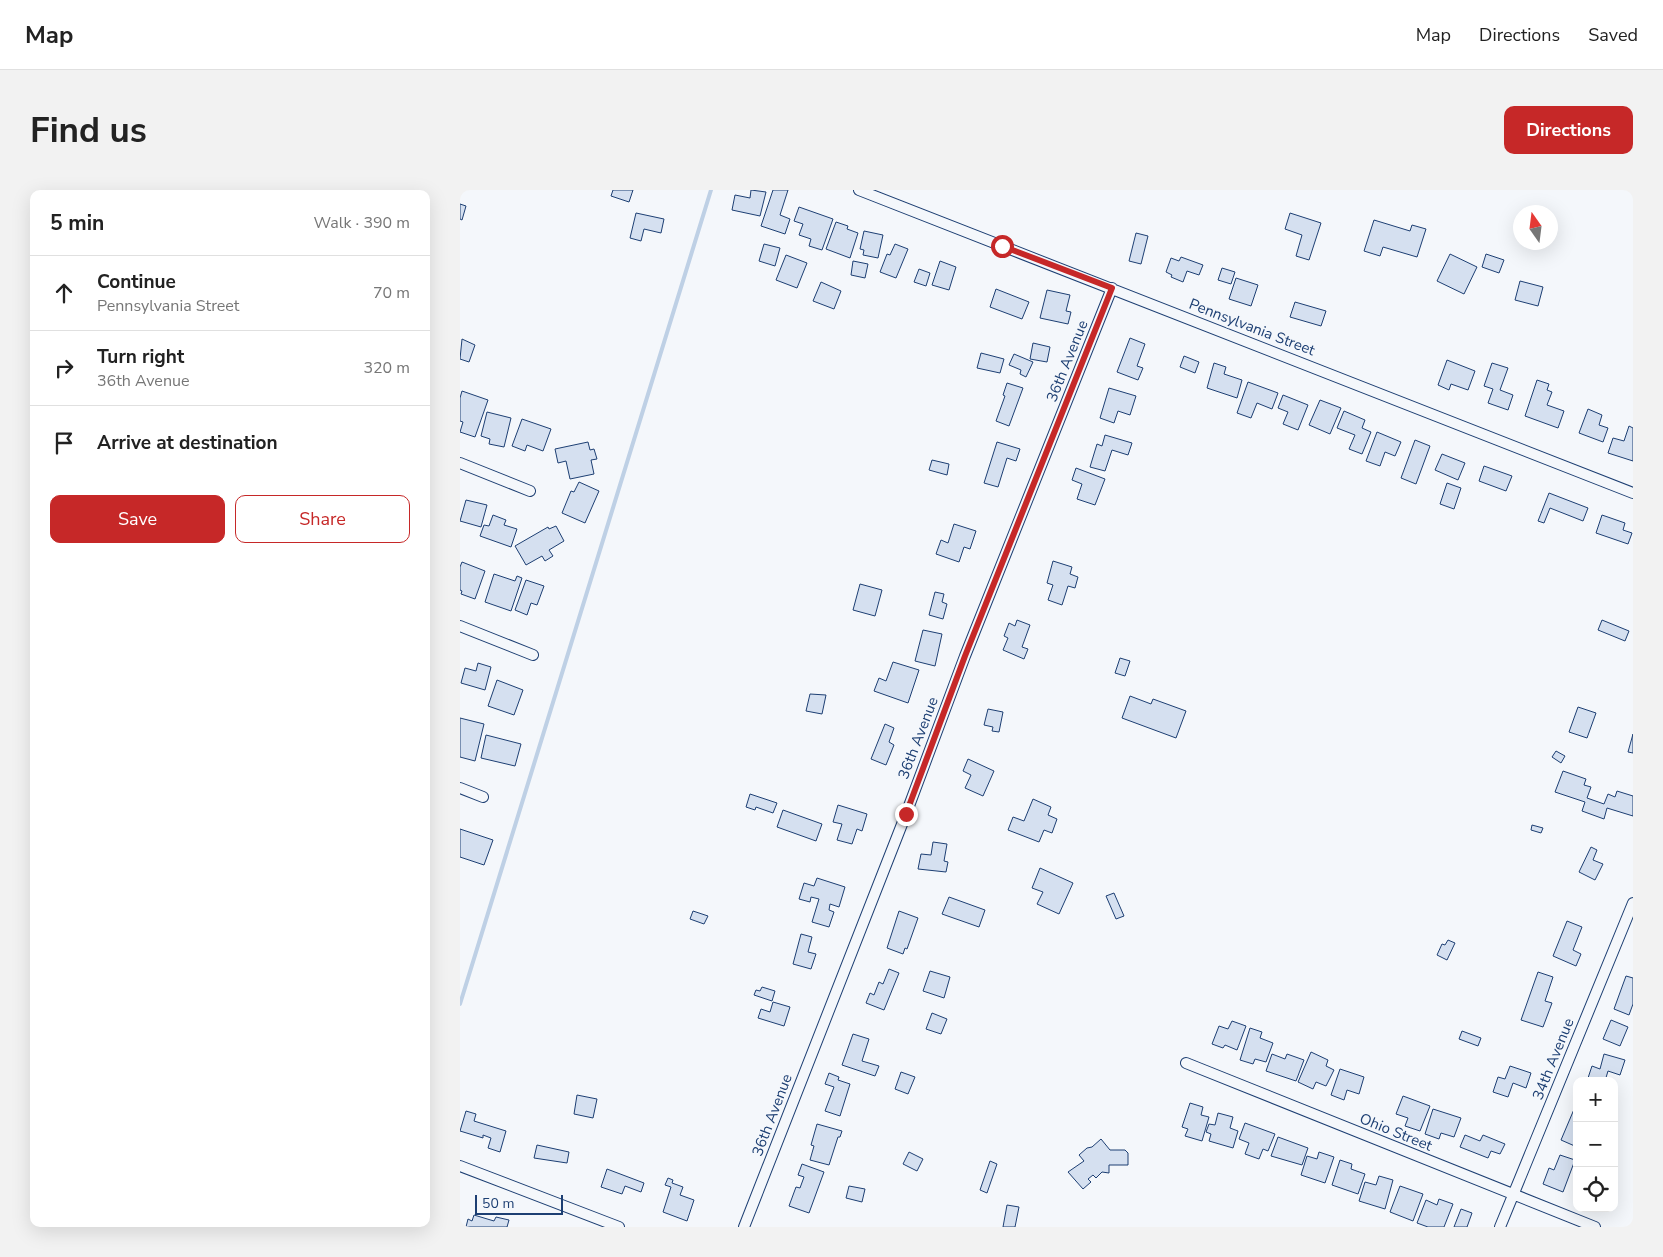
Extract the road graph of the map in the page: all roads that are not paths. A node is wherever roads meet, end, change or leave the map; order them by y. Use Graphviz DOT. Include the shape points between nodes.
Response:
graph roads {
  1 [pos="859,190"];
  2 [pos="1112,288"];
  3 [pos="460,463"];
  4 [pos="530,491"];
  5 [pos="1633,493"];
  6 [pos="460,626"];
  7 [pos="534,655"];
  8 [pos="460,788"];
  9 [pos="483,797"];
  10 [pos="1633,903"];
  11 [pos="1186,1063"];
  12 [pos="460,1166"];
  13 [pos="1513,1195"];
  14 [pos="619,1227"];
  15 [pos="744,1227"];
  16 [pos="1500,1227"];
  17 [pos="1595,1227"];
  1 -- 2 [label="street, Pennsylvania Street"];
  2 -- 5 [label="street, Pennsylvania Street"];
  2 -- 15 [label="street, 36th Avenue" via="965,656"];
  3 -- 4 [label="street"];
  6 -- 7 [label="street"];
  8 -- 9 [label="street"];
  10 -- 13 [label="street, 34th Avenue"];
  11 -- 13 [label="street, Ohio Street"];
  12 -- 14 [label="street"];
  13 -- 16 [label="street, 34th Avenue"];
  13 -- 17 [label="street, Ohio Street"];
}
